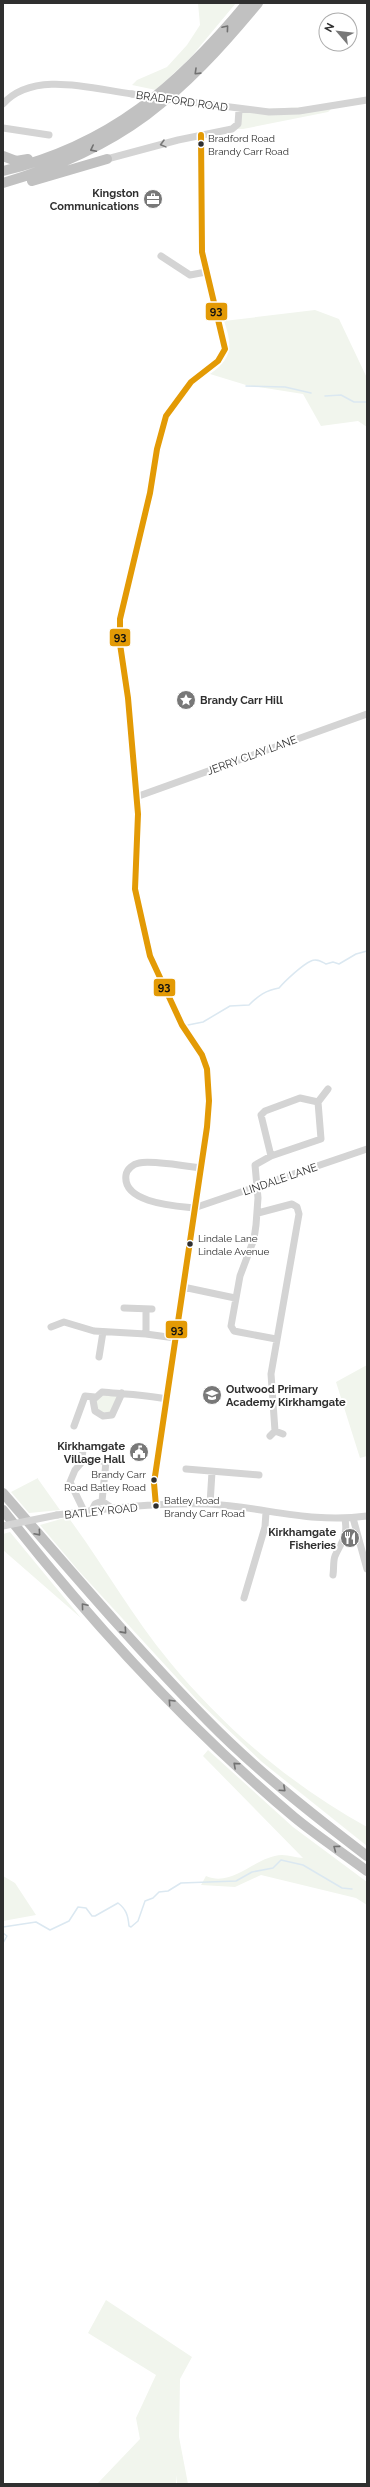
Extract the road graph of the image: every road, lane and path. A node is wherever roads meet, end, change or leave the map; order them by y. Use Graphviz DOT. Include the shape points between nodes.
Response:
graph roads {
  1 [pos="247,3"];
  2 [pos="258,3"];
  3 [pos="367,100"];
  4 [pos="3,104"];
  5 [pos="239,110"];
  6 [pos="125,120"];
  7 [pos="3,128"];
  8 [pos="49,134"];
  9 [pos="201,135"];
  10 [pos="3,156"];
  11 [pos="107,159"];
  12 [pos="3,172"];
  13 [pos="3,184"];
  14 [pos="161,256"];
  15 [pos="206,272"];
  16 [pos="367,714"];
  17 [pos="136,797"];
  18 [pos="328,1089"];
  19 [pos="318,1102"];
  20 [pos="367,1149"];
  21 [pos="271,1156"];
  22 [pos="200,1168"];
  23 [pos="257,1187"];
  24 [pos="194,1208"];
  25 [pos="258,1213"];
  26 [pos="183,1287"];
  27 [pos="235,1298"];
  28 [pos="124,1308"];
  29 [pos="51,1327"];
  30 [pos="103,1332"];
  31 [pos="146,1334"];
  32 [pos="175,1338"];
  33 [pos="276,1339"];
  34 [pos="98,1357"];
  35 [pos="122,1394"];
  36 [pos="95,1398"];
  37 [pos="167,1399"];
  38 [pos="74,1426"];
  39 [pos="283,1434"];
  40 [pos="83,1448"];
  41 [pos="102,1461"];
  42 [pos="186,1469"];
  43 [pos="212,1472"];
  44 [pos="259,1475"];
  45 [pos="3,1494"];
  46 [pos="102,1501"];
  47 [pos="210,1504"];
  48 [pos="156,1506"];
  49 [pos="112,1508"];
  50 [pos="3,1510"];
  51 [pos="92,1510"];
  52 [pos="84,1511"];
  53 [pos="266,1512"];
  54 [pos="367,1516"];
  55 [pos="353,1518"];
  56 [pos="345,1519"];
  57 [pos="3,1526"];
  58 [pos="367,1569"];
  59 [pos="336,1571"];
  60 [pos="244,1598"];
  61 [pos="367,1856"];
  62 [pos="367,1871"];
  6 -- 1 [label="highway, one-way" via="154,100 180,77"];
  2 -- 13 [label="highway, one-way" via="201,69 136,124 75,158"];
  3 -- 5 [label="street, BRADFORD ROAD" via="299,111"];
  4 -- 5 [label="street, BRADFORD ROAD, bridge" via="10,96 25,88 44,84"];
  5 -- 9 [label="street" via="236,127"];
  6 -- 10 [label="highway" via="28,159 16,161"];
  6 -- 12 [label="highway" via="68,150"];
  7 -- 8 [label="street"];
  9 -- 11 [label="street, one-way"];
  9 -- 15 [label="street" via="202,252"];
  11 -- 13 [label="highway" via="44,178"];
  14 -- 15 [label="street" via="190,275"];
  15 -- 17 [label="street" via="225,349 218,361 191,382 179,396 164,422 120,619 120,644 128,698"];
  16 -- 17 [label="street, JERRY CLAY LANE"];
  17 -- 22 [label="street" via="136,889 150,956 182,1025 202,1055 207,1069 209,1101"];
  18 -- 19 [label="street"];
  19 -- 21 [label="street" via="321,1139"];
  19 -- 21 [label="street" via="300,1098 265,1111 261,1115"];
  20 -- 23 [label="street, LINDALE LANE"];
  21 -- 23 [label="street" via="255,1165"];
  22 -- 24 [label="street"];
  22 -- 24 [label="street" via="141,1162 126,1173 129,1188 141,1198"];
  23 -- 24 [label="street, LINDALE LANE"];
  23 -- 25 [label="street"];
  24 -- 26 [label="street"];
  25 -- 27 [label="street" via="254,1239 246,1257"];
  25 -- 33 [label="street" via="292,1204 298,1207 299,1214"];
  26 -- 27 [label="street"];
  26 -- 32 [label="street"];
  27 -- 33 [label="street" via="231,1326 234,1331"];
  28 -- 31 [label="street" via="149,1309"];
  29 -- 30 [label="street" via="64,1322"];
  30 -- 31 [label="street"];
  30 -- 34 [label="street"];
  31 -- 32 [label="street"];
  32 -- 37 [label="street"];
  33 -- 39 [label="street" via="271,1374 273,1434"];
  35 -- 36 [label="street" via="102,1392"];
  35 -- 36 [label="street" via="115,1411 107,1416 99,1415 95,1411"];
  35 -- 37 [label="street"];
  36 -- 38 [label="street" via="85,1396"];
  37 -- 48 [label="street" via="154,1483"];
  40 -- 52 [label="street" via="82,1462 70,1482"];
  41 -- 46 [label="street" via="106,1462"];
  42 -- 43 [label="street"];
  43 -- 44 [label="street"];
  43 -- 47 [label="street"];
  45 -- 61 [label="highway, one-way" via="208,1722 304,1808"];
  46 -- 49 [label="street"];
  46 -- 51 [label="street" via="95,1504"];
  47 -- 48 [label="street, BATLEY ROAD"];
  47 -- 53 [label="street, BATLEY ROAD"];
  48 -- 49 [label="street, BATLEY ROAD"];
  49 -- 51 [label="street, BATLEY ROAD"];
  62 -- 50 [label="highway, one-way" via="295,1818 214,1746 112,1639"];
  51 -- 52 [label="street, BATLEY ROAD"];
  52 -- 57 [label="street, BATLEY ROAD, bridge"];
  53 -- 56 [label="street, BATLEY ROAD" via="322,1519"];
  53 -- 60 [label="street" via="265,1527"];
  54 -- 55 [label="street, BATLEY ROAD"];
  55 -- 56 [label="street, BATLEY ROAD"];
  55 -- 58 [label="street"];
  56 -- 59 [label="street" via="343,1545 335,1556"];
}
